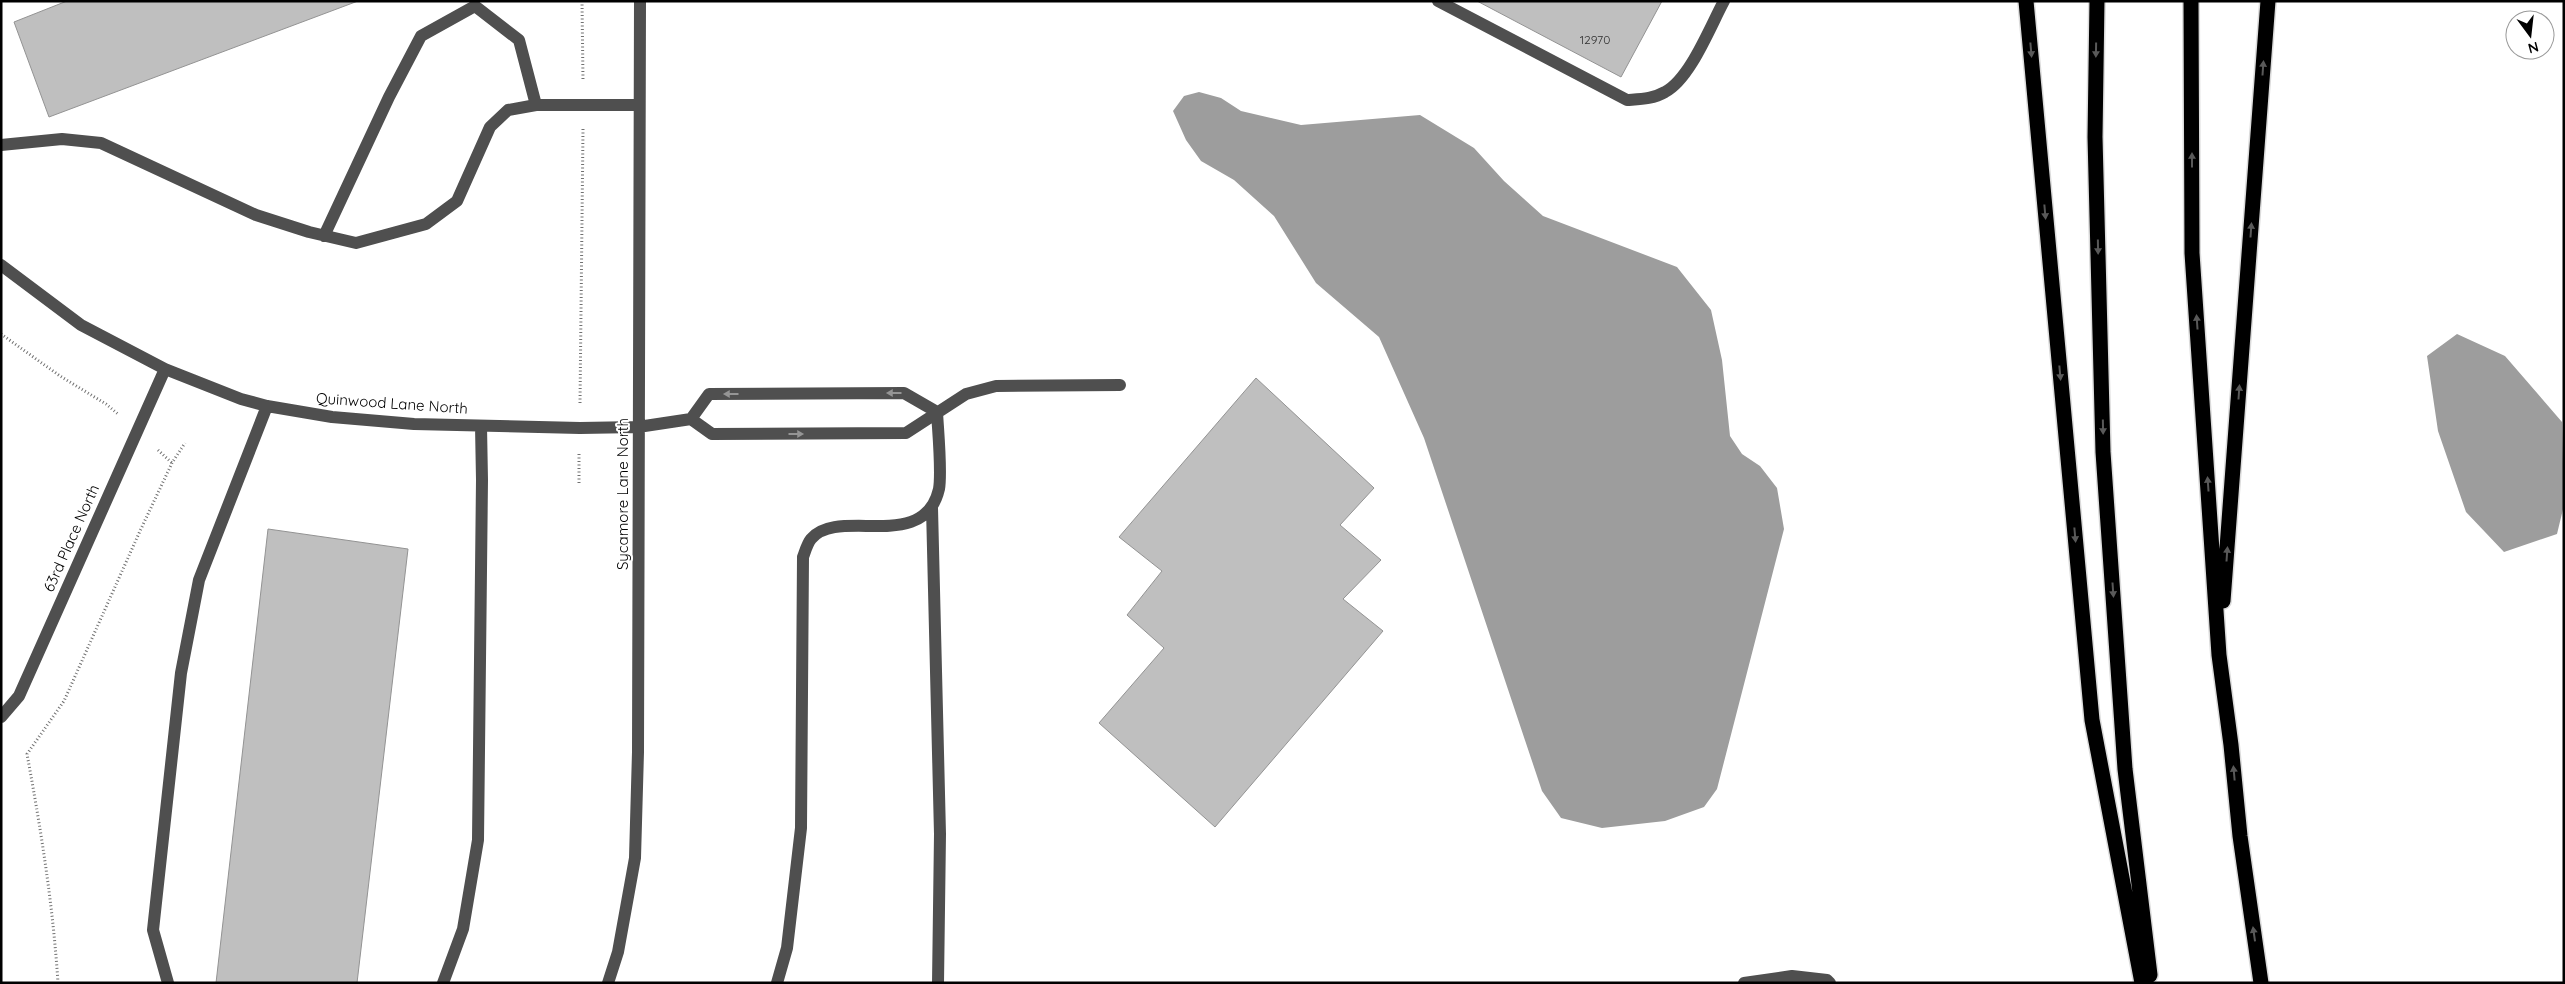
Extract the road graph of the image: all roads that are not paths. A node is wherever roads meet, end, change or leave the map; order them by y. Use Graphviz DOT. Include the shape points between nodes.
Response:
graph roads {
  1 [pos="640,1"];
  2 [pos="1438,1"];
  3 [pos="1724,1"];
  4 [pos="2026,1"];
  5 [pos="2097,1"];
  6 [pos="2192,1"];
  7 [pos="2268,1"];
  8 [pos="536,105"];
  9 [pos="639,105"];
  10 [pos="1,145"];
  11 [pos="324,236"];
  12 [pos="1,265"];
  13 [pos="164,369"];
  14 [pos="1120,385"];
  15 [pos="267,406"];
  16 [pos="937,412"];
  17 [pos="691,419"];
  18 [pos="481,426"];
  19 [pos="638,427"];
  20 [pos="932,508"];
  21 [pos="2219,655"];
  22 [pos="1,717"];
  23 [pos="168,983"];
  24 [pos="443,983"];
  25 [pos="608,983"];
  26 [pos="777,983"];
  27 [pos="938,983"];
  28 [pos="1744,983"];
  29 [pos="1830,983"];
  30 [pos="2142,983"];
  31 [pos="2151,983"];
  32 [pos="2261,983"];
  1 -- 9 [label="street, Sycamore Lane North"];
  2 -- 3 [label="street" via="1627,100 1659,95 1683,76"];
  4 -- 30 [label="highway, one-way" via="2092,720"];
  5 -- 31 [label="highway, one-way" via="2095,137 2103,452 2125,769"];
  21 -- 6 [label="highway, one-way" via="2192,253"];
  21 -- 7 [label="highway, one-way"];
  8 -- 9 [label="street"];
  8 -- 11 [label="street" via="508,110 490,127 457,201 426,224 356,243"];
  8 -- 11 [label="street" via="519,40 475,6 421,36"];
  9 -- 19 [label="street, Sycamore Lane North"];
  10 -- 11 [label="street" via="62,139 101,143 256,215"];
  12 -- 13 [label="street, Quinwood Lane North" via="81,325"];
  13 -- 15 [label="street, Quinwood Lane North"];
  13 -- 22 [label="street, 63rd Place North" via="19,696"];
  14 -- 16 [label="street" via="996,386 966,394"];
  15 -- 18 [label="street, Quinwood Lane North" via="341,418"];
  15 -- 23 [label="street" via="199,580 181,673 153,930"];
  17 -- 16 [label="street, one-way" via="712,434 906,433"];
  16 -- 17 [label="street, one-way" via="904,393 709,394"];
  16 -- 20 [label="street" via="939,488"];
  17 -- 19 [label="street, Quinwood Lane North"];
  18 -- 19 [label="street, Quinwood Lane North"];
  18 -- 24 [label="street" via="478,840 463,929"];
  19 -- 25 [label="street, Sycamore Lane North" via="635,858 618,952"];
  20 -- 26 [label="street" via="912,523 825,529 810,540 803,557 802,828 787,948"];
  20 -- 27 [label="street" via="940,834"];
  32 -- 21 [label="highway, one-way"];
  28 -- 29 [label="street" via="1792,976"];
}
